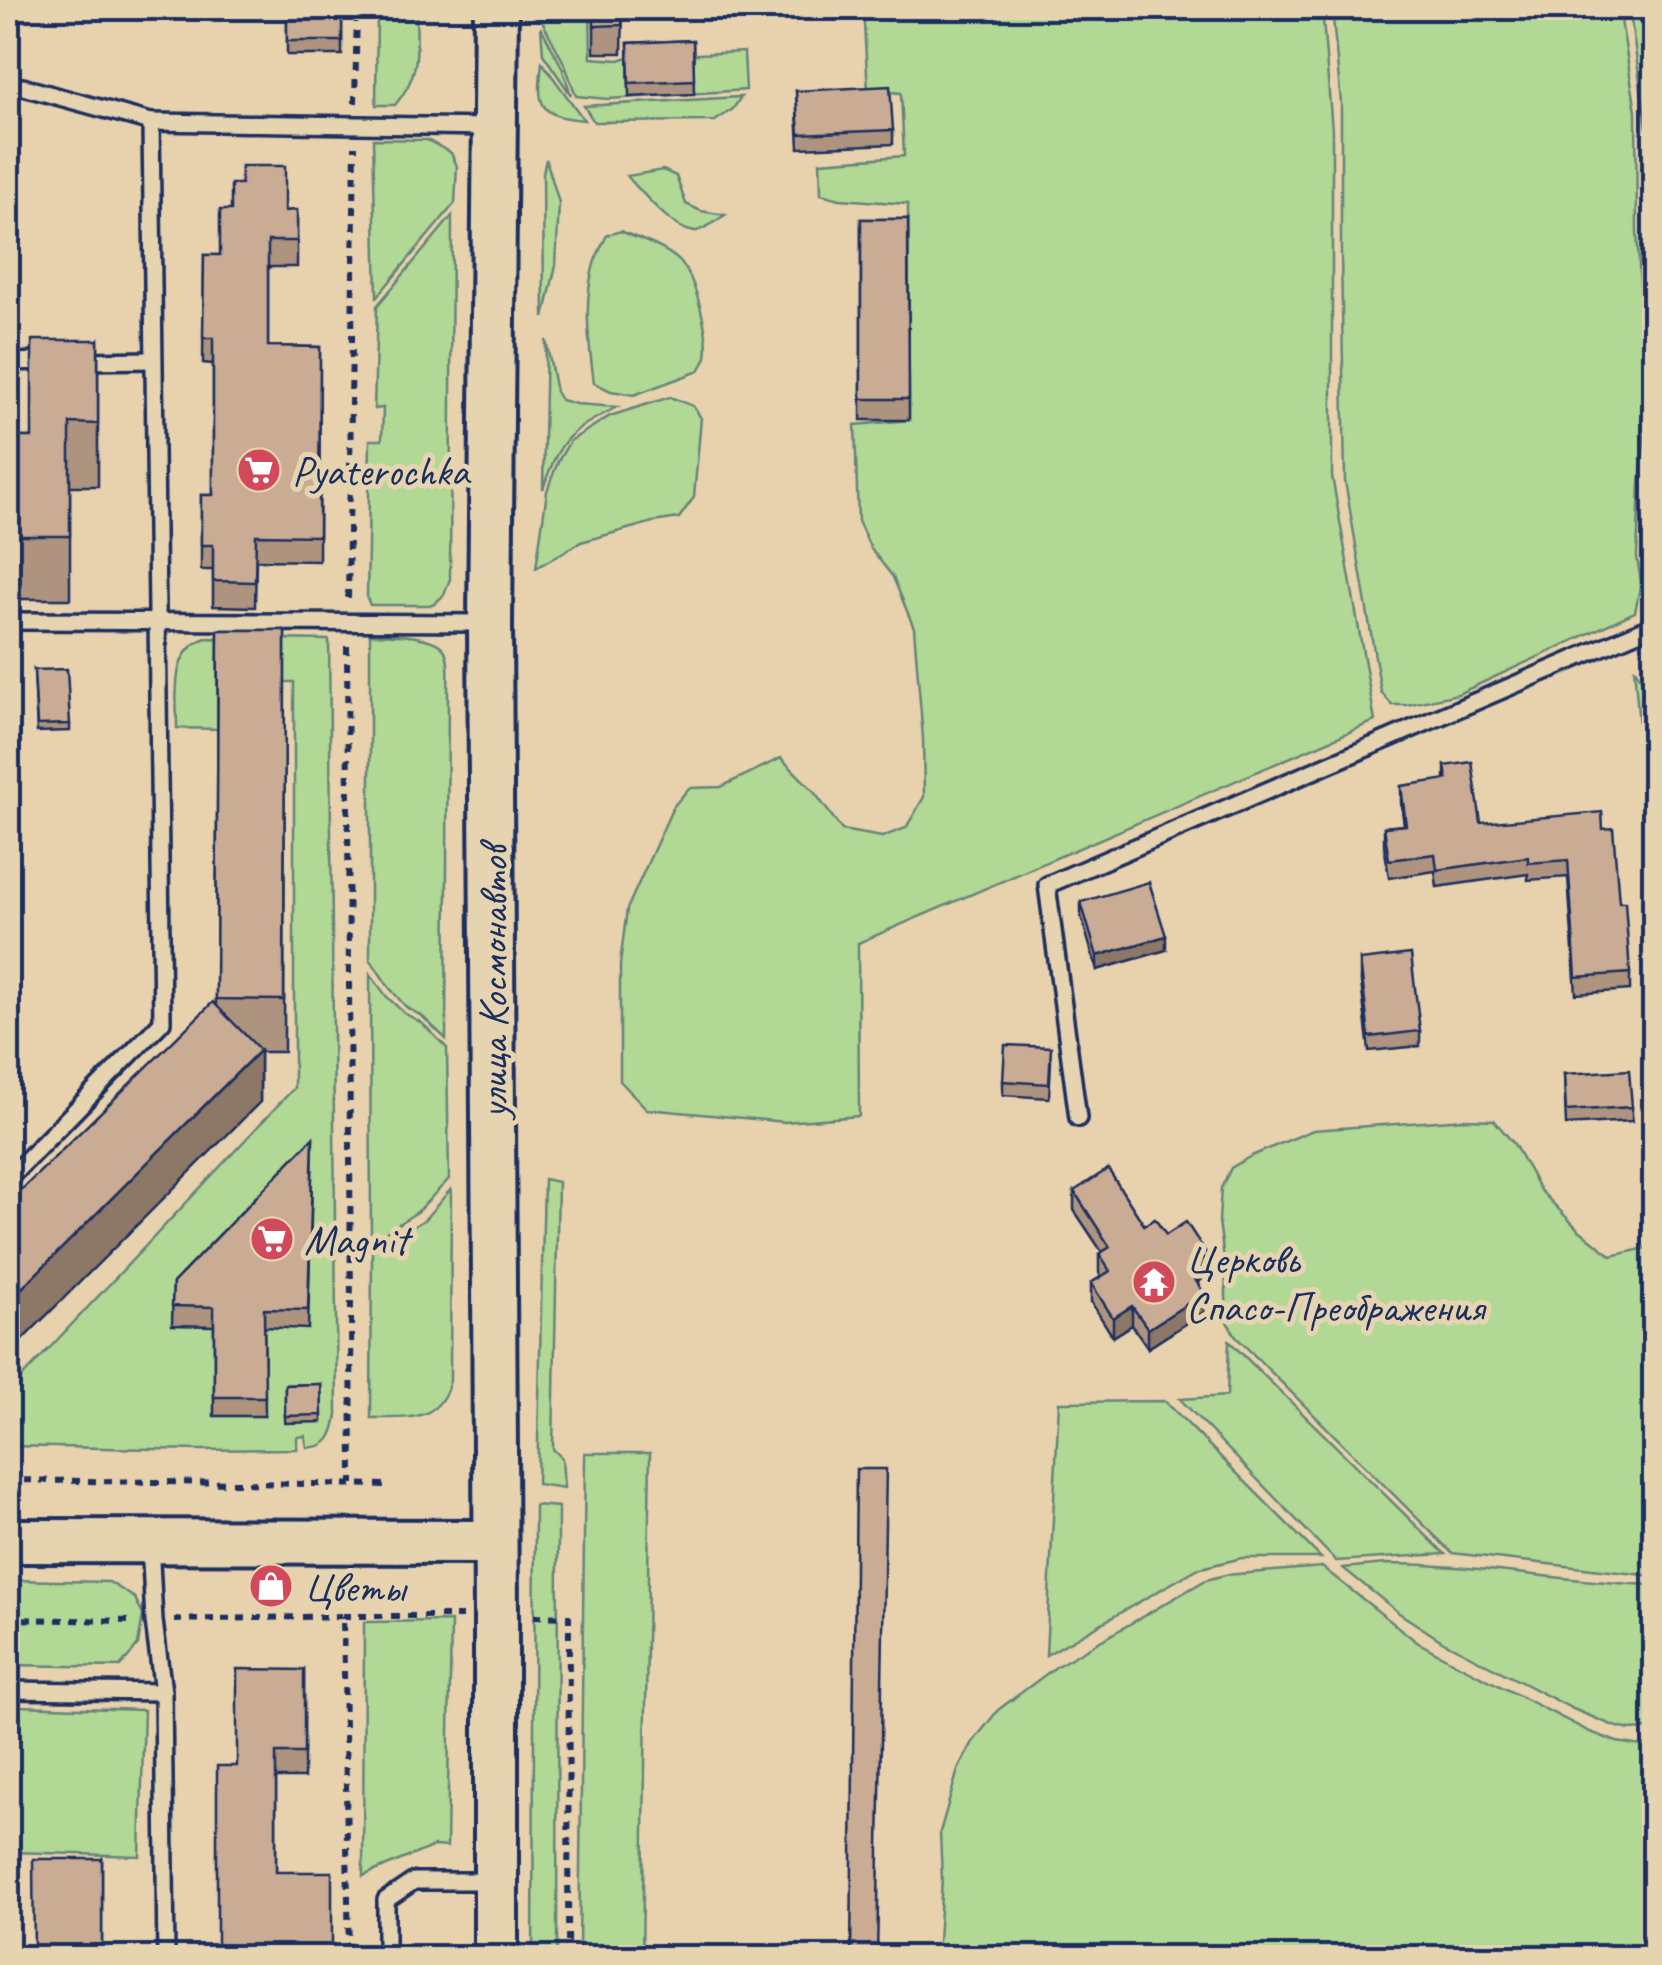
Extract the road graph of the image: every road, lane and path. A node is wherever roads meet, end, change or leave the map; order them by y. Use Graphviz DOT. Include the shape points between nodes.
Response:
graph roads {
  1 [pos="357,8"];
  2 [pos="496,8"];
  3 [pos="8,87"];
  4 [pos="151,122"];
  5 [pos="355,125"];
  6 [pos="494,127"];
  7 [pos="153,360"];
  8 [pos="8,362"];
  9 [pos="8,622"];
  10 [pos="156,622"];
  11 [pos="347,622"];
  12 [pos="490,623"];
  13 [pos="1654,625"];
  14 [pos="1078,1118"];
  15 [pos="8,1180"];
  16 [pos="8,1480"];
  17 [pos="352,1484"];
  18 [pos="390,1485"];
  19 [pos="8,1541"];
  20 [pos="150,1541"];
  21 [pos="495,1542"];
  22 [pos="343,1616"];
  23 [pos="496,1616"];
  24 [pos="8,1619"];
  25 [pos="154,1621"];
  26 [pos="8,1690"];
  27 [pos="164,1692"];
  28 [pos="496,1881"];
  29 [pos="166,1958"];
  30 [pos="349,1958"];
  31 [pos="386,1958"];
  32 [pos="496,1958"];
  33 [pos="568,1958"];
  1 -- 5 [label="path"];
  2 -- 6 [label="main road, улица Космонавтов"];
  3 -- 4 [label="lane"];
  4 -- 5 [label="lane"];
  4 -- 7 [label="lane"];
  5 -- 6 [label="lane"];
  5 -- 11 [label="path"];
  6 -- 12 [label="main road, улица Космонавтов"];
  7 -- 8 [label="lane"];
  7 -- 10 [label="lane"];
  9 -- 10 [label="lane"];
  10 -- 11 [label="lane"];
  10 -- 15 [label="lane" via="162,1022"];
  11 -- 12 [label="lane"];
  11 -- 17 [label="path"];
  12 -- 21 [label="main road, улица Космонавтов"];
  13 -- 14 [label="lane" via="1047,884"];
  16 -- 17 [label="path"];
  17 -- 18 [label="path"];
  19 -- 20 [label="main road"];
  20 -- 21 [label="main road"];
  20 -- 25 [label="lane"];
  21 -- 23 [label="main road, улица Космонавтов"];
  22 -- 23 [label="path"];
  22 -- 25 [label="path"];
  22 -- 30 [label="path"];
  23 -- 28 [label="main road, улица Космонавтов"];
  23 -- 33 [label="path" via="568,1617"];
  24 -- 25 [label="path"];
  25 -- 27 [label="lane"];
  26 -- 27 [label="lane"];
  27 -- 29 [label="lane"];
  28 -- 31 [label="lane" via="414,1880 386,1900"];
  28 -- 32 [label="main road, улица Космонавтов"];
}
